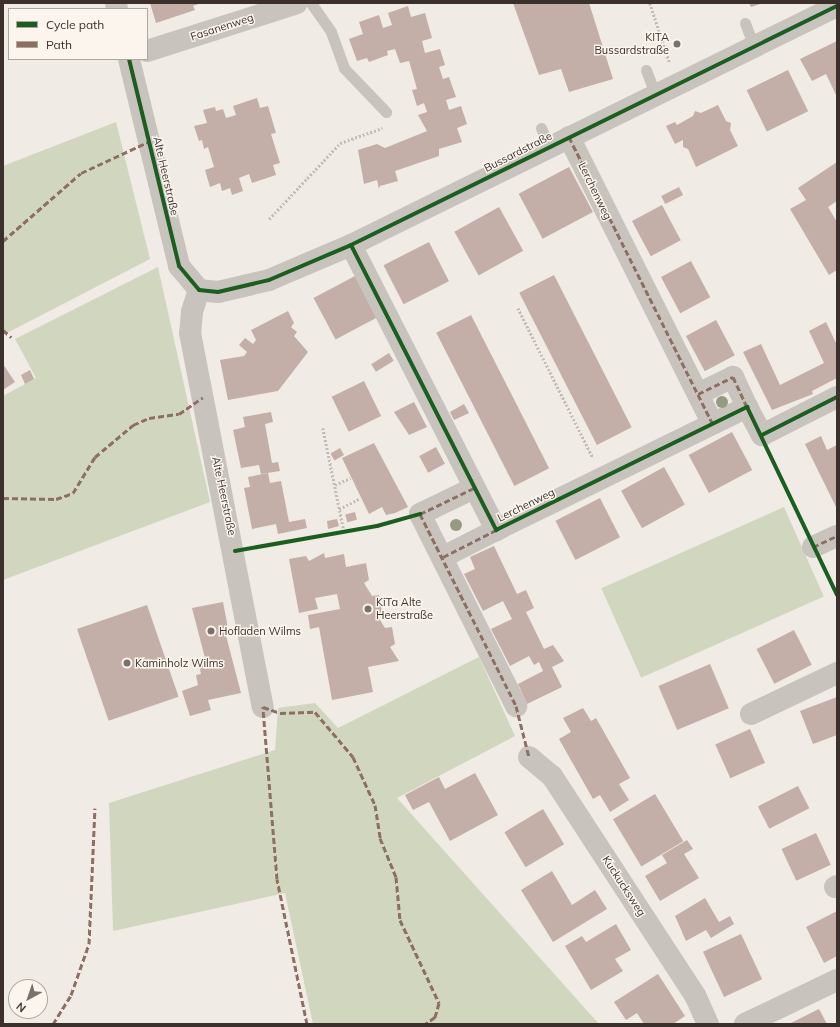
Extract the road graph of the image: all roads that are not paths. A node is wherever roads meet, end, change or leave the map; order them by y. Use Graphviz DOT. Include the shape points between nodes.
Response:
graph roads {
  1 [pos="297,3"];
  2 [pos="311,3"];
  3 [pos="837,6"];
  4 [pos="745,22"];
  5 [pos="754,47"];
  6 [pos="148,51"];
  7 [pos="129,60"];
  8 [pos="646,70"];
  9 [pos="656,96"];
  10 [pos="386,112"];
  11 [pos="569,137"];
  12 [pos="351,246"];
  13 [pos="199,290"];
  14 [pos="698,394"];
  15 [pos="837,397"];
  16 [pos="747,407"];
  17 [pos="712,423"];
  18 [pos="474,488"];
  19 [pos="496,530"];
  20 [pos="837,536"];
  21 [pos="813,547"];
  22 [pos="443,557"];
  23 [pos="837,673"];
  24 [pos="516,706"];
  25 [pos="263,707"];
  26 [pos="751,714"];
  27 [pos="529,757"];
  28 [pos="837,980"];
  29 [pos="748,1023"];
  30 [pos="708,1024"];
  1 -- 6 [label="street, Fasanenweg"];
  2 -- 10 [label="lane" via="332,32 344,68"];
  3 -- 5 [label="street, Bussardstraße"];
  4 -- 5 [label="lane"];
  5 -- 9 [label="street, Bussardstraße"];
  7 -- 13 [label="street, Alte Heerstraße" via="175,254 185,277"];
  8 -- 9 [label="lane"];
  9 -- 11 [label="street, Bussardstraße"];
  11 -- 12 [label="street, Bussardstraße" via="546,137"];
  11 -- 14 [label="street, Lerchenweg"];
  12 -- 13 [label="street, Bussardstraße" via="269,280 218,292"];
  12 -- 18 [label="street, Lerchenweg"];
  13 -- 25 [label="street, Alte Heerstraße" via="192,312 190,333"];
  14 -- 16 [label="street" via="733,377"];
  14 -- 17 [label="street, Lerchenweg"];
  15 -- 16 [label="street" via="762,435"];
  16 -- 17 [label="street, Lerchenweg"];
  17 -- 19 [label="street, Lerchenweg"];
  18 -- 19 [label="street, Lerchenweg"];
  18 -- 22 [label="street" via="420,514"];
  19 -- 22 [label="street, Lerchenweg"];
  20 -- 21 [label="street"];
  22 -- 24 [label="street"];
  23 -- 26 [label="street"];
  27 -- 30 [label="street, Kuckucksweg" via="552,776 695,995"];
  28 -- 29 [label="street"];
}
